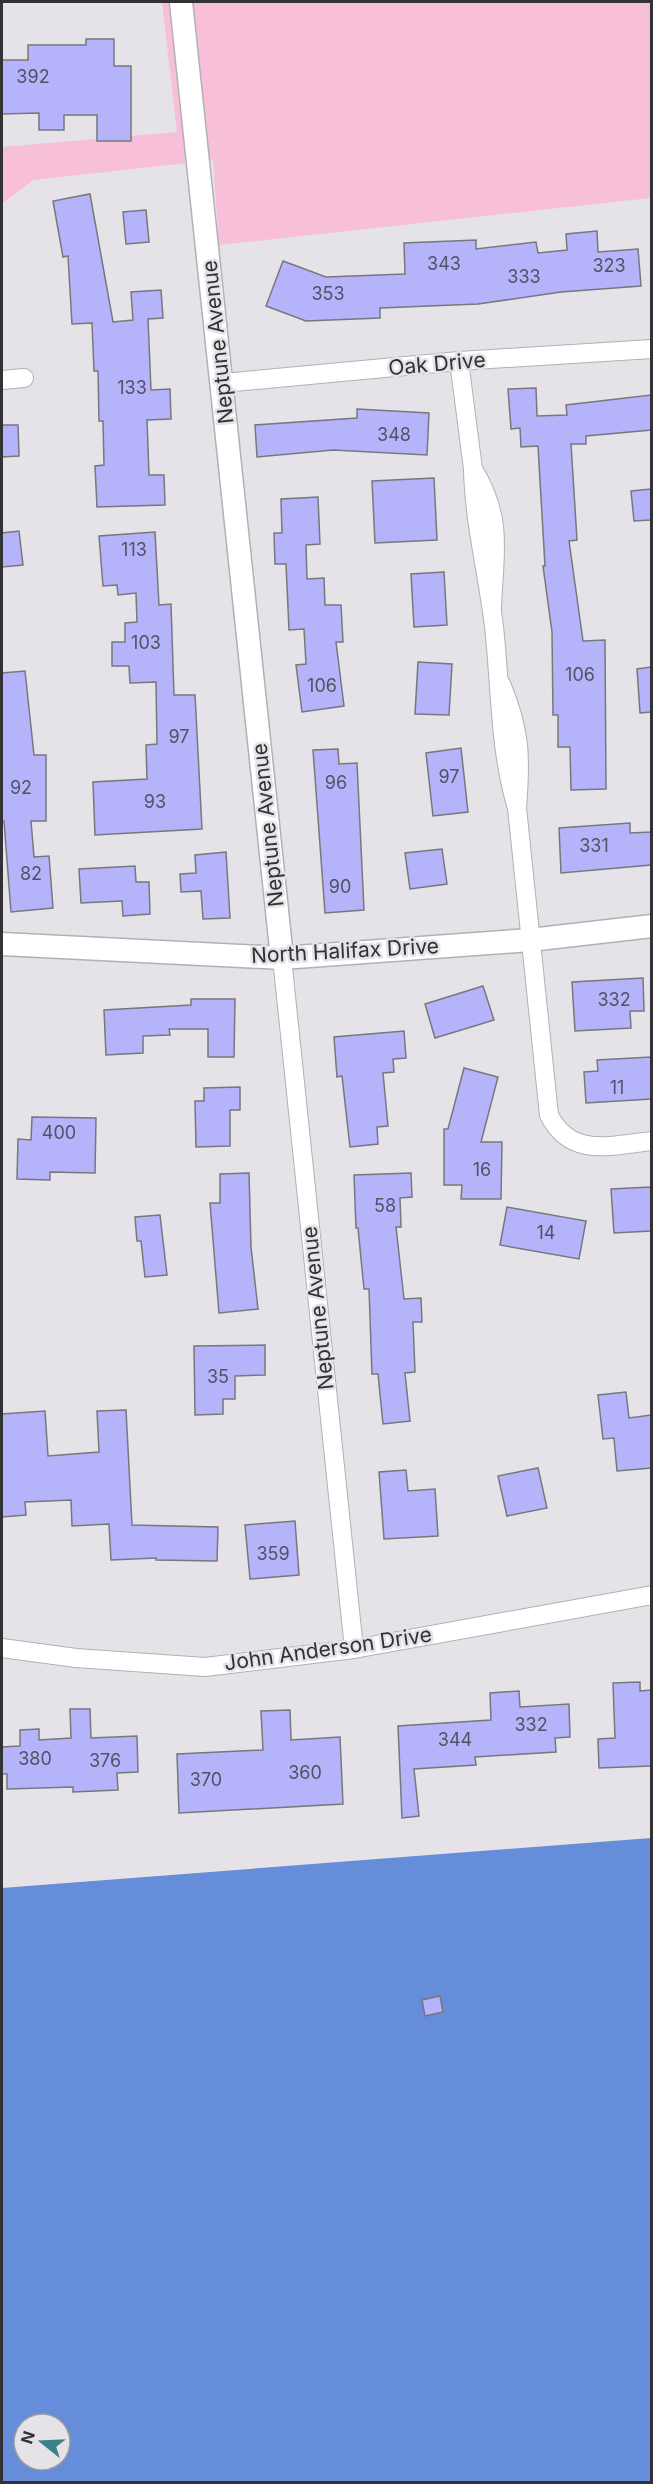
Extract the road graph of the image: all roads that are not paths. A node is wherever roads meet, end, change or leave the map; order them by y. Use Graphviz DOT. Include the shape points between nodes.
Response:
graph roads {
  1 [pos="181,2"];
  2 [pos="651,349"];
  3 [pos="459,361"];
  4 [pos="24,378"];
  5 [pos="2,380"];
  6 [pos="223,383"];
  7 [pos="651,926"];
  8 [pos="530,940"];
  9 [pos="2,944"];
  10 [pos="282,958"];
  11 [pos="651,1142"];
  12 [pos="651,1595"];
  13 [pos="2,1648"];
  14 [pos="354,1649"];
  1 -- 6 [label="street, Neptune Avenue"];
  2 -- 3 [label="street, Oak Drive"];
  3 -- 6 [label="street, Oak Drive"];
  3 -- 8 [label="street" via="473,469 495,517 492,608 503,746 517,808"];
  4 -- 5 [label="street"];
  6 -- 10 [label="street, Neptune Avenue"];
  7 -- 8 [label="street, North Halifax Drive"];
  8 -- 10 [label="street, North Halifax Drive"];
  8 -- 11 [label="street" via="546,1102 555,1127 563,1136 584,1146"];
  9 -- 10 [label="street, North Halifax Drive"];
  10 -- 14 [label="street, Neptune Avenue"];
  12 -- 14 [label="street, John Anderson Drive"];
  13 -- 14 [label="street, John Anderson Drive" via="76,1658 205,1667"];
}
